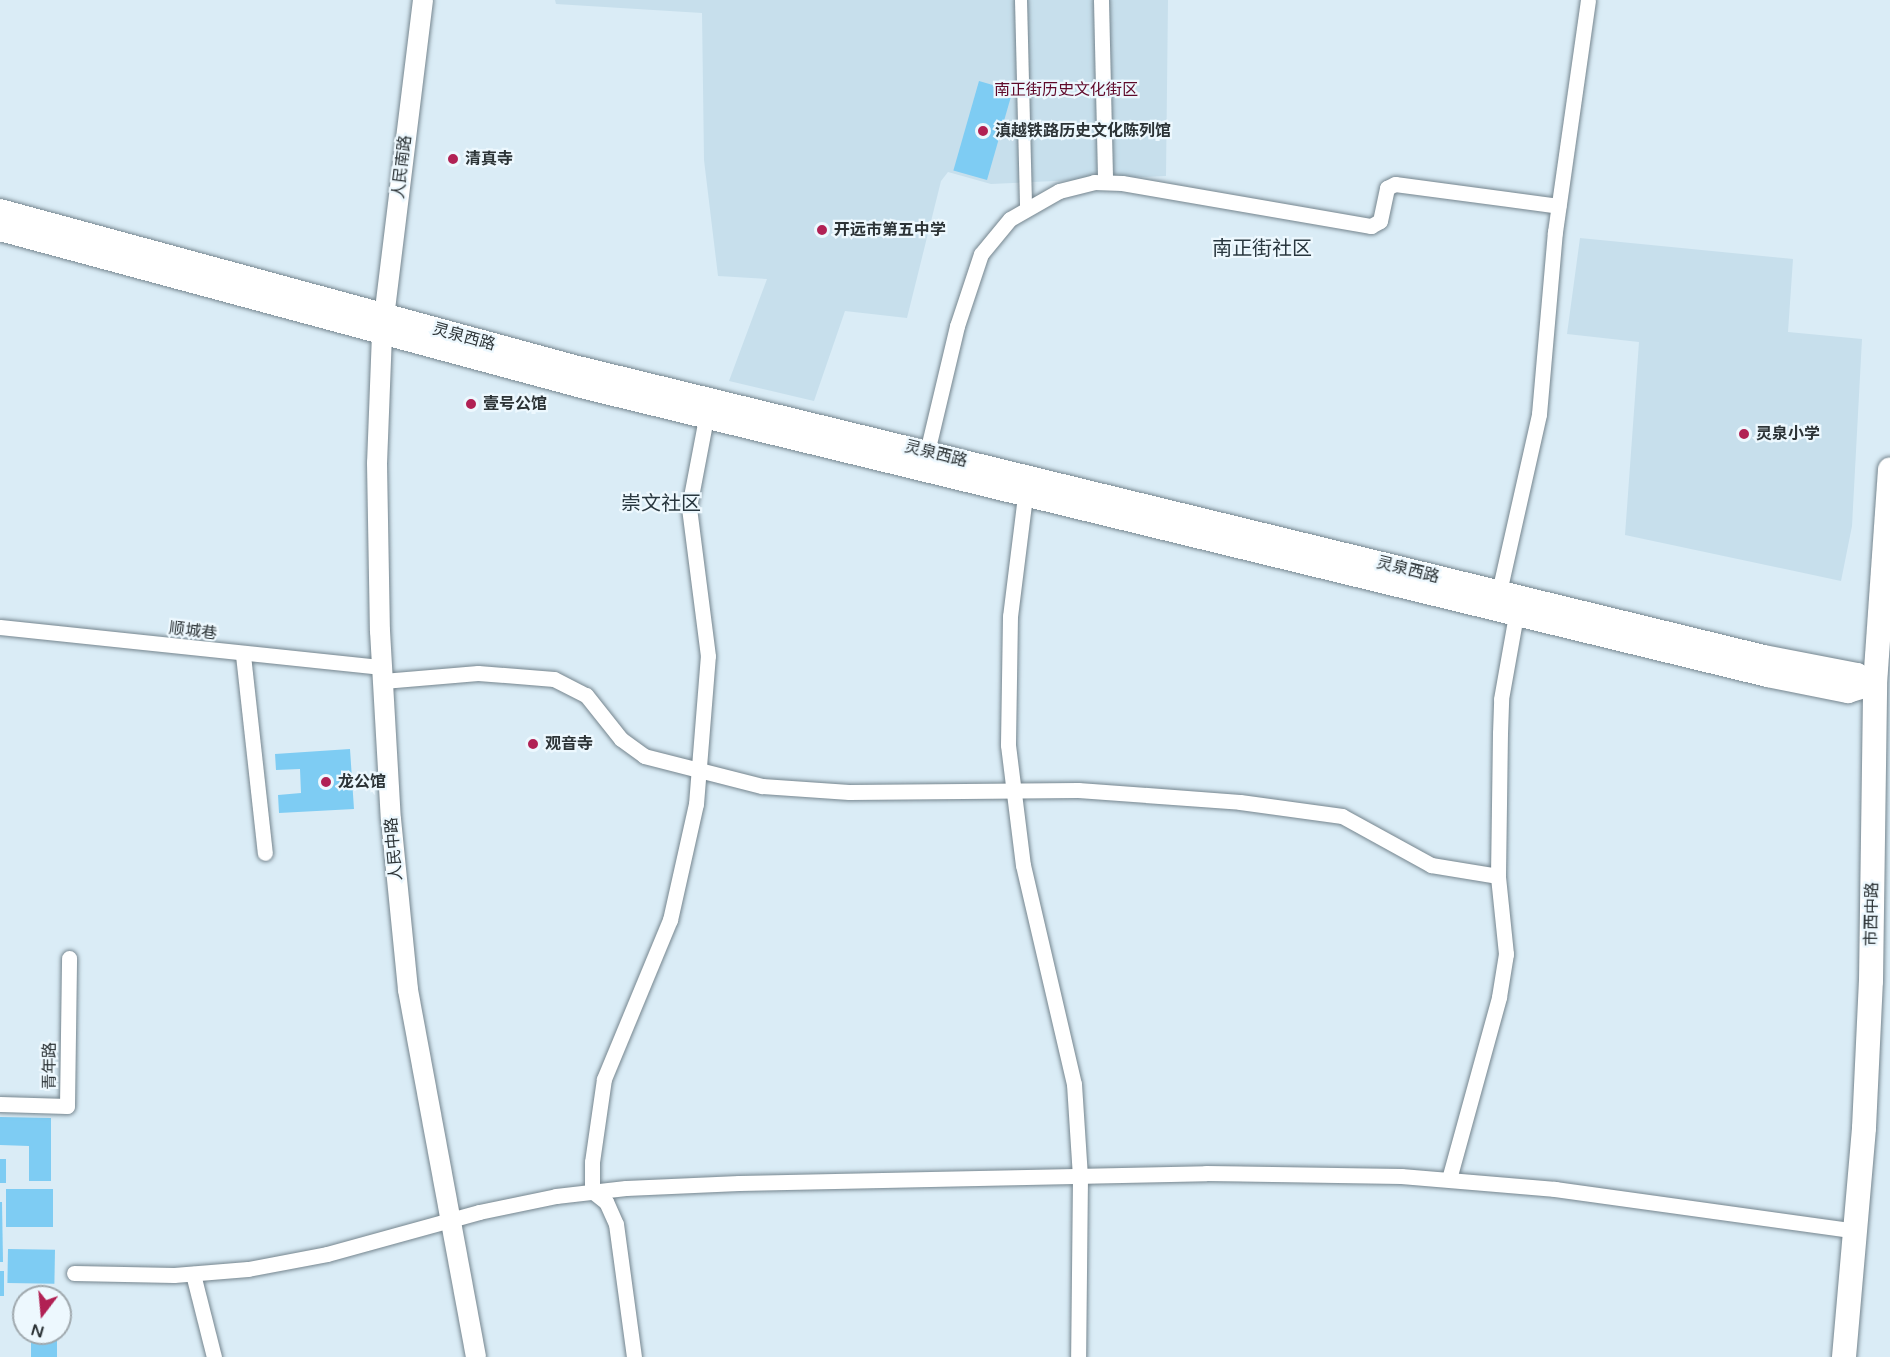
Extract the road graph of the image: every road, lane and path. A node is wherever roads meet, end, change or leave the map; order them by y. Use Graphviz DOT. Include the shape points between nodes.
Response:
graph roads {
  1 [pos="423,0"];
  2 [pos="1021,0"];
  3 [pos="1101,0"];
  4 [pos="1588,0"];
  5 [pos="1105,181"];
  6 [pos="1559,206"];
  7 [pos="1026,208"];
  8 [pos="0,210"];
  9 [pos="0,230"];
  10 [pos="383,325"];
  11 [pos="706,418"];
  12 [pos="927,452"];
  13 [pos="1890,470"];
  14 [pos="1025,496"];
  15 [pos="1499,592"];
  16 [pos="1516,615"];
  17 [pos="0,627"];
  18 [pos="243,655"];
  19 [pos="382,674"];
  20 [pos="1882,683"];
  21 [pos="700,772"];
  22 [pos="1011,789"];
  23 [pos="265,853"];
  24 [pos="1498,876"];
  25 [pos="69,958"];
  26 [pos="0,1104"];
  27 [pos="1080,1176"];
  28 [pos="1449,1179"];
  29 [pos="591,1191"];
  30 [pos="448,1221"];
  31 [pos="1856,1231"];
  32 [pos="74,1273"];
  33 [pos="193,1274"];
  34 [pos="214,1357"];
  35 [pos="476,1357"];
  36 [pos="634,1357"];
  37 [pos="1078,1357"];
  38 [pos="1844,1357"];
  1 -- 10 [label="street, 人民南路"];
  2 -- 7 [label="street"];
  3 -- 5 [label="street"];
  4 -- 6 [label="street"];
  5 -- 6 [label="street" via="1371,226 1380,221 1387,188 1395,184"];
  5 -- 7 [label="street" via="1068,188"];
  6 -- 15 [label="street" via="1539,414"];
  7 -- 12 [label="street" via="1001,226 981,254 957,326"];
  8 -- 10 [label="main road, 灵泉西路"];
  9 -- 10 [label="main road, 灵泉西路"];
  10 -- 11 [label="main road, 灵泉西路"];
  10 -- 12 [label="main road, 灵泉西路"];
  10 -- 19 [label="street, 人民中路" via="377,463"];
  11 -- 14 [label="main road, 灵泉西路"];
  11 -- 21 [label="street" via="689,507 708,656"];
  12 -- 15 [label="main road, 灵泉西路"];
  13 -- 20 [label="main road, 市西中路"];
  14 -- 16 [label="main road, 灵泉西路"];
  14 -- 22 [label="street" via="1010,616 1007,704"];
  15 -- 20 [label="main road, 灵泉西路"];
  16 -- 20 [label="main road, 灵泉西路" via="1811,686 1848,692"];
  16 -- 24 [label="street" via="1501,699"];
  17 -- 18 [label="street, 顺城巷"];
  18 -- 19 [label="street, 顺城巷"];
  18 -- 23 [label="street"];
  19 -- 21 [label="street, 顺城巷" via="478,673 554,679 586,695 631,748 658,762"];
  19 -- 30 [label="street, 人民中路" via="408,990"];
  20 -- 31 [label="main road, 市西中路" via="1871,981"];
  21 -- 22 [label="street, 顺城巷" via="800,790"];
  21 -- 29 [label="street" via="684,871 673,911 604,1079"];
  22 -- 24 [label="street, 顺城巷" via="1154,794 1326,812 1354,821 1431,865"];
  22 -- 27 [label="street" via="1023,865 1068,1045 1078,1117"];
  24 -- 28 [label="street" via="1506,937 1504,974"];
  25 -- 26 [label="street, 青年路" via="67,1106"];
  27 -- 28 [label="street" via="1309,1173"];
  27 -- 29 [label="street" via="728,1183"];
  27 -- 37 [label="street"];
  28 -- 31 [label="street" via="1556,1189"];
  29 -- 30 [label="street" via="514,1204"];
  29 -- 36 [label="street" via="606,1202 616,1224"];
  30 -- 33 [label="street" via="288,1262"];
  30 -- 35 [label="street, 人民中路"];
  31 -- 38 [label="main road, 市西中路"];
  32 -- 33 [label="street"];
  33 -- 34 [label="street"];
}
